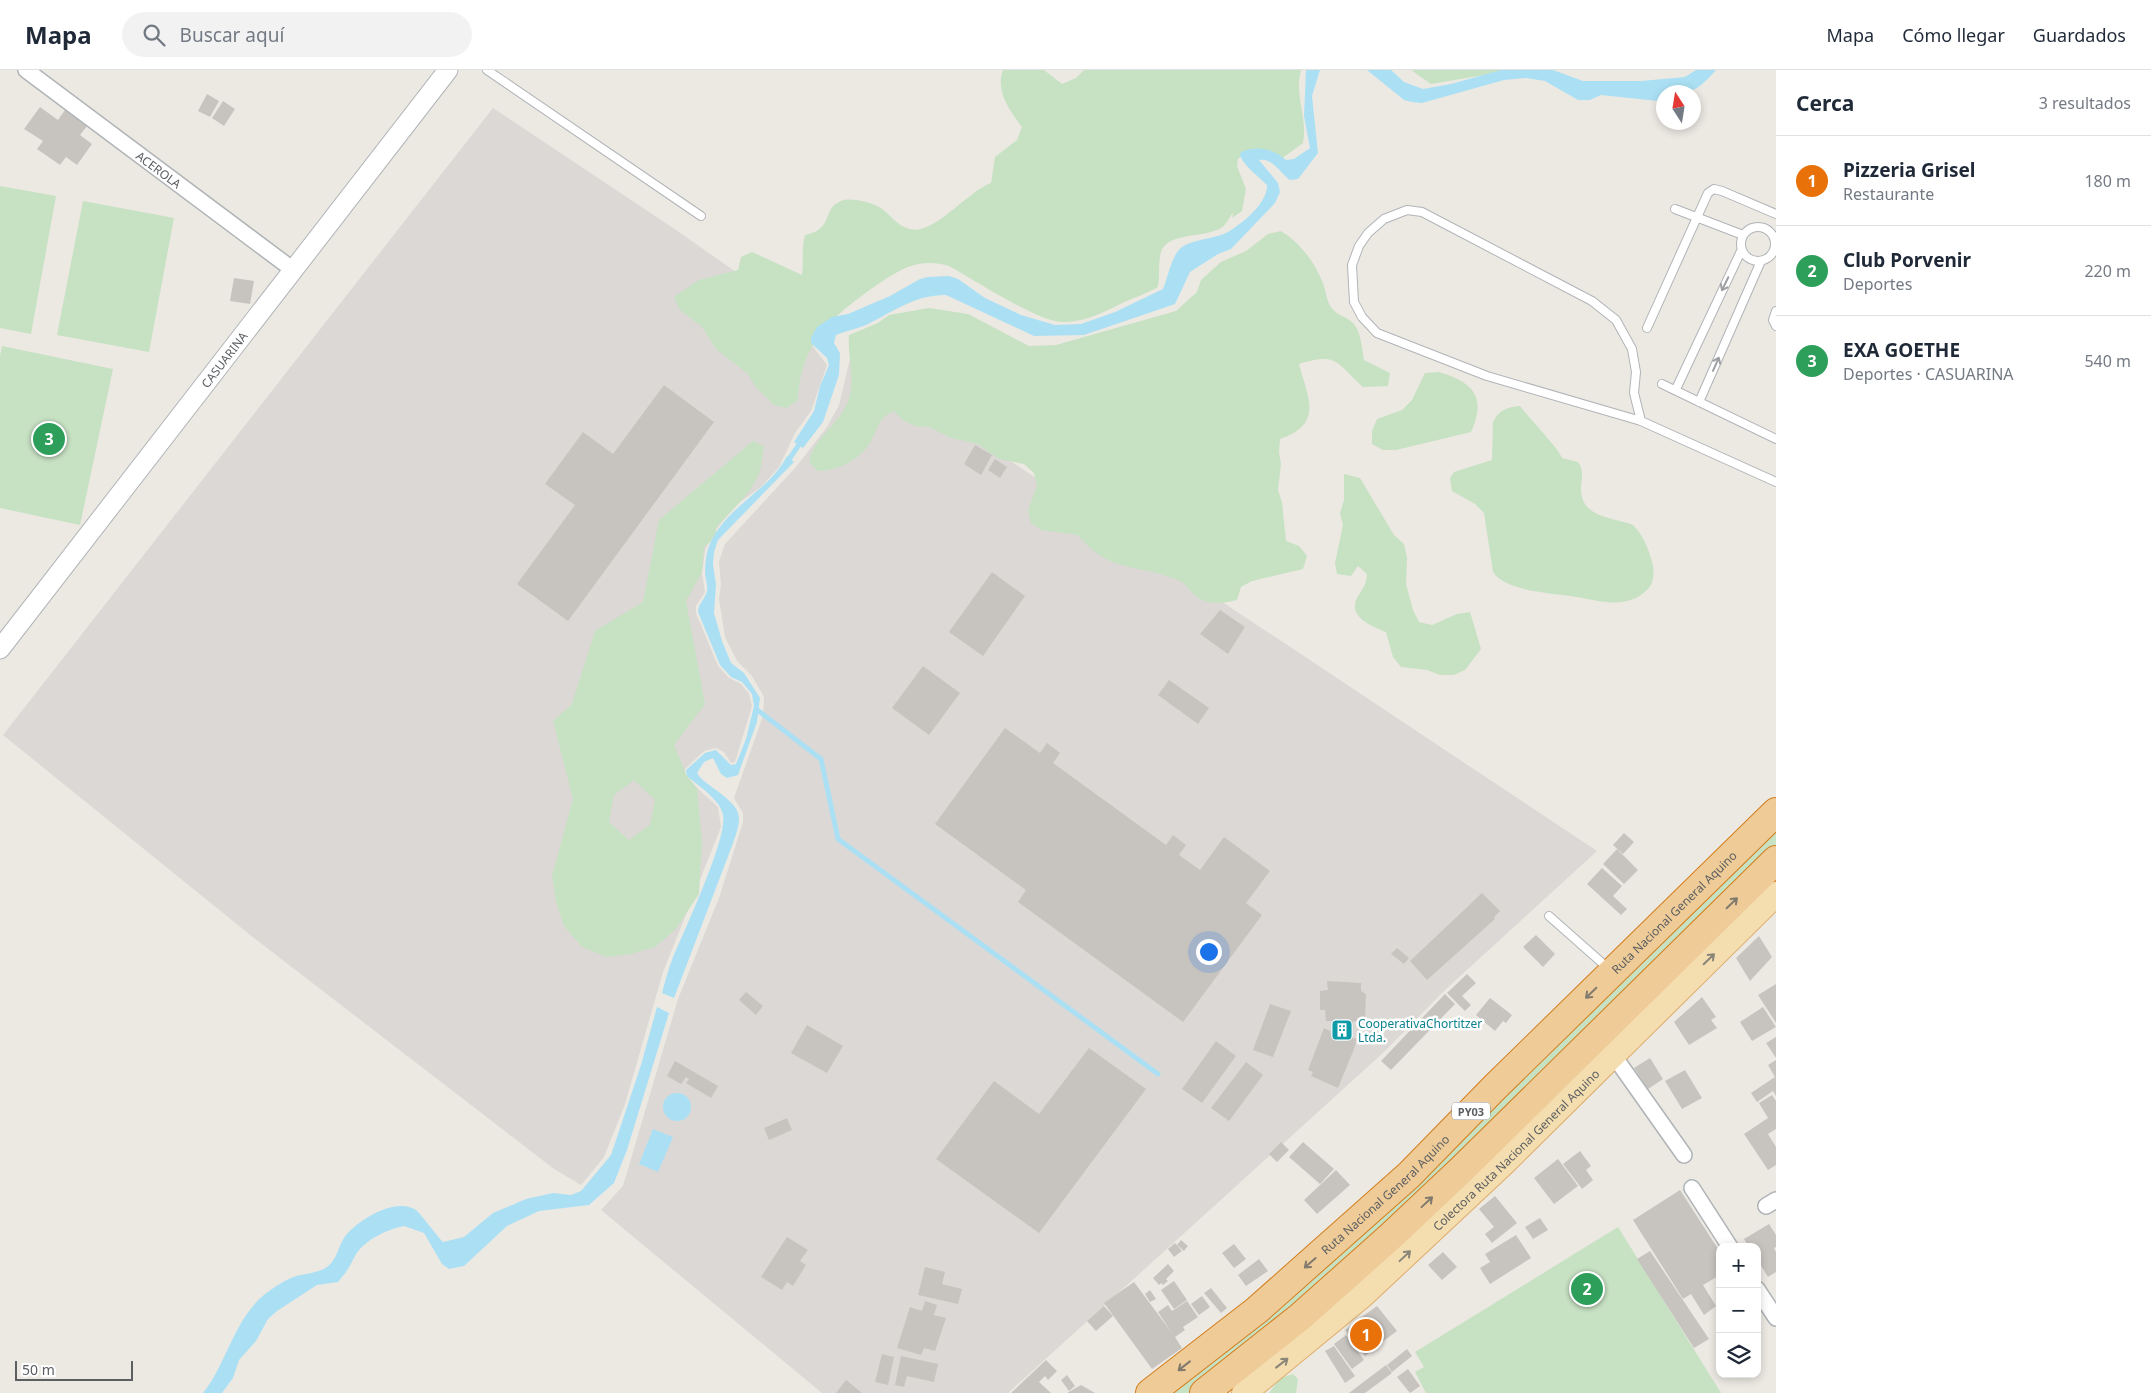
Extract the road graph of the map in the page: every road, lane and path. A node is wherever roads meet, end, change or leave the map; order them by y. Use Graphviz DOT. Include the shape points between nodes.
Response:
graph roads {
  1 [pos="26,70"];
  2 [pos="448,70"];
  3 [pos="488,70"];
  4 [pos="1675,209"];
  5 [pos="1776,214"];
  6 [pos="701,216"];
  7 [pos="1697,218"];
  8 [pos="1743,234"];
  9 [pos="1775,247"];
  10 [pos="1742,251"];
  11 [pos="1761,261"];
  12 [pos="292,269"];
  13 [pos="1776,312"];
  14 [pos="1776,326"];
  15 [pos="1647,328"];
  16 [pos="1662,384"];
  17 [pos="1676,390"];
  18 [pos="1699,402"];
  19 [pos="1641,422"];
  20 [pos="1776,439"];
  21 [pos="1776,482"];
  22 [pos="0,649"];
  23 [pos="1776,812"];
  24 [pos="1776,860"];
  25 [pos="1776,895"];
  26 [pos="1549,916"];
  27 [pos="1613,972"];
  28 [pos="1685,982"];
  29 [pos="1614,1056"];
  30 [pos="1684,1155"];
  31 [pos="1461,1170"];
  32 [pos="1692,1188"];
  33 [pos="1727,1243"];
  34 [pos="1761,1295"];
  35 [pos="1776,1318"];
  36 [pos="1150,1393"];
  37 [pos="1204,1393"];
  38 [pos="1244,1393"];
  1 -- 12 [label="street, ACEROLA"];
  2 -- 12 [label="street, CASUARINA"];
  3 -- 6 [label="lane"];
  4 -- 7 [label="lane"];
  5 -- 7 [label="lane" via="1714,189 1708,193"];
  7 -- 8 [label="lane"];
  7 -- 15 [label="lane"];
  8 -- 9 [label="lane" via="1756,227 1764,228 1774,239"];
  8 -- 10 [label="lane"];
  9 -- 11 [label="lane" via="1772,254"];
  10 -- 11 [label="lane" via="1753,261"];
  10 -- 17 [label="lane, one-way"];
  18 -- 11 [label="lane, one-way"];
  12 -- 22 [label="street, CASUARINA"];
  13 -- 14 [label="lane" via="1773,320"];
  16 -- 17 [label="lane"];
  17 -- 18 [label="lane"];
  18 -- 20 [label="lane"];
  19 -- 19 [label="lane" via="1487,376 1377,332 1362,317 1354,302 1352,265 1359,246 1384,219 1407,210 1422,212 1592,301 1616,320 1632,349 1636,372 1634,393"];
  19 -- 21 [label="lane"];
  23 -- 27 [label="highway, Ruta Nacional General Aquino / PY03"];
  31 -- 24 [label="highway, PY03, one-way"];
  28 -- 25 [label="main road, Colectora Ruta Nacional General Aquino, one-way"];
  26 -- 27 [label="lane"];
  27 -- 36 [label="highway, Ruta Nacional General Aquino / PY03, one-way" via="1494,1086 1409,1174 1257,1310"];
  28 -- 29 [label="main road, Colectora Ruta Nacional General Aquino"];
  28 -- 31 [label="main road"];
  29 -- 30 [label="street"];
  38 -- 29 [label="main road, Colectora Ruta Nacional General Aquino, one-way" via="1362,1296"];
  37 -- 31 [label="highway, PY03, one-way" via="1300,1317"];
  32 -- 33 [label="street"];
  34 -- 35 [label="street"];
}
